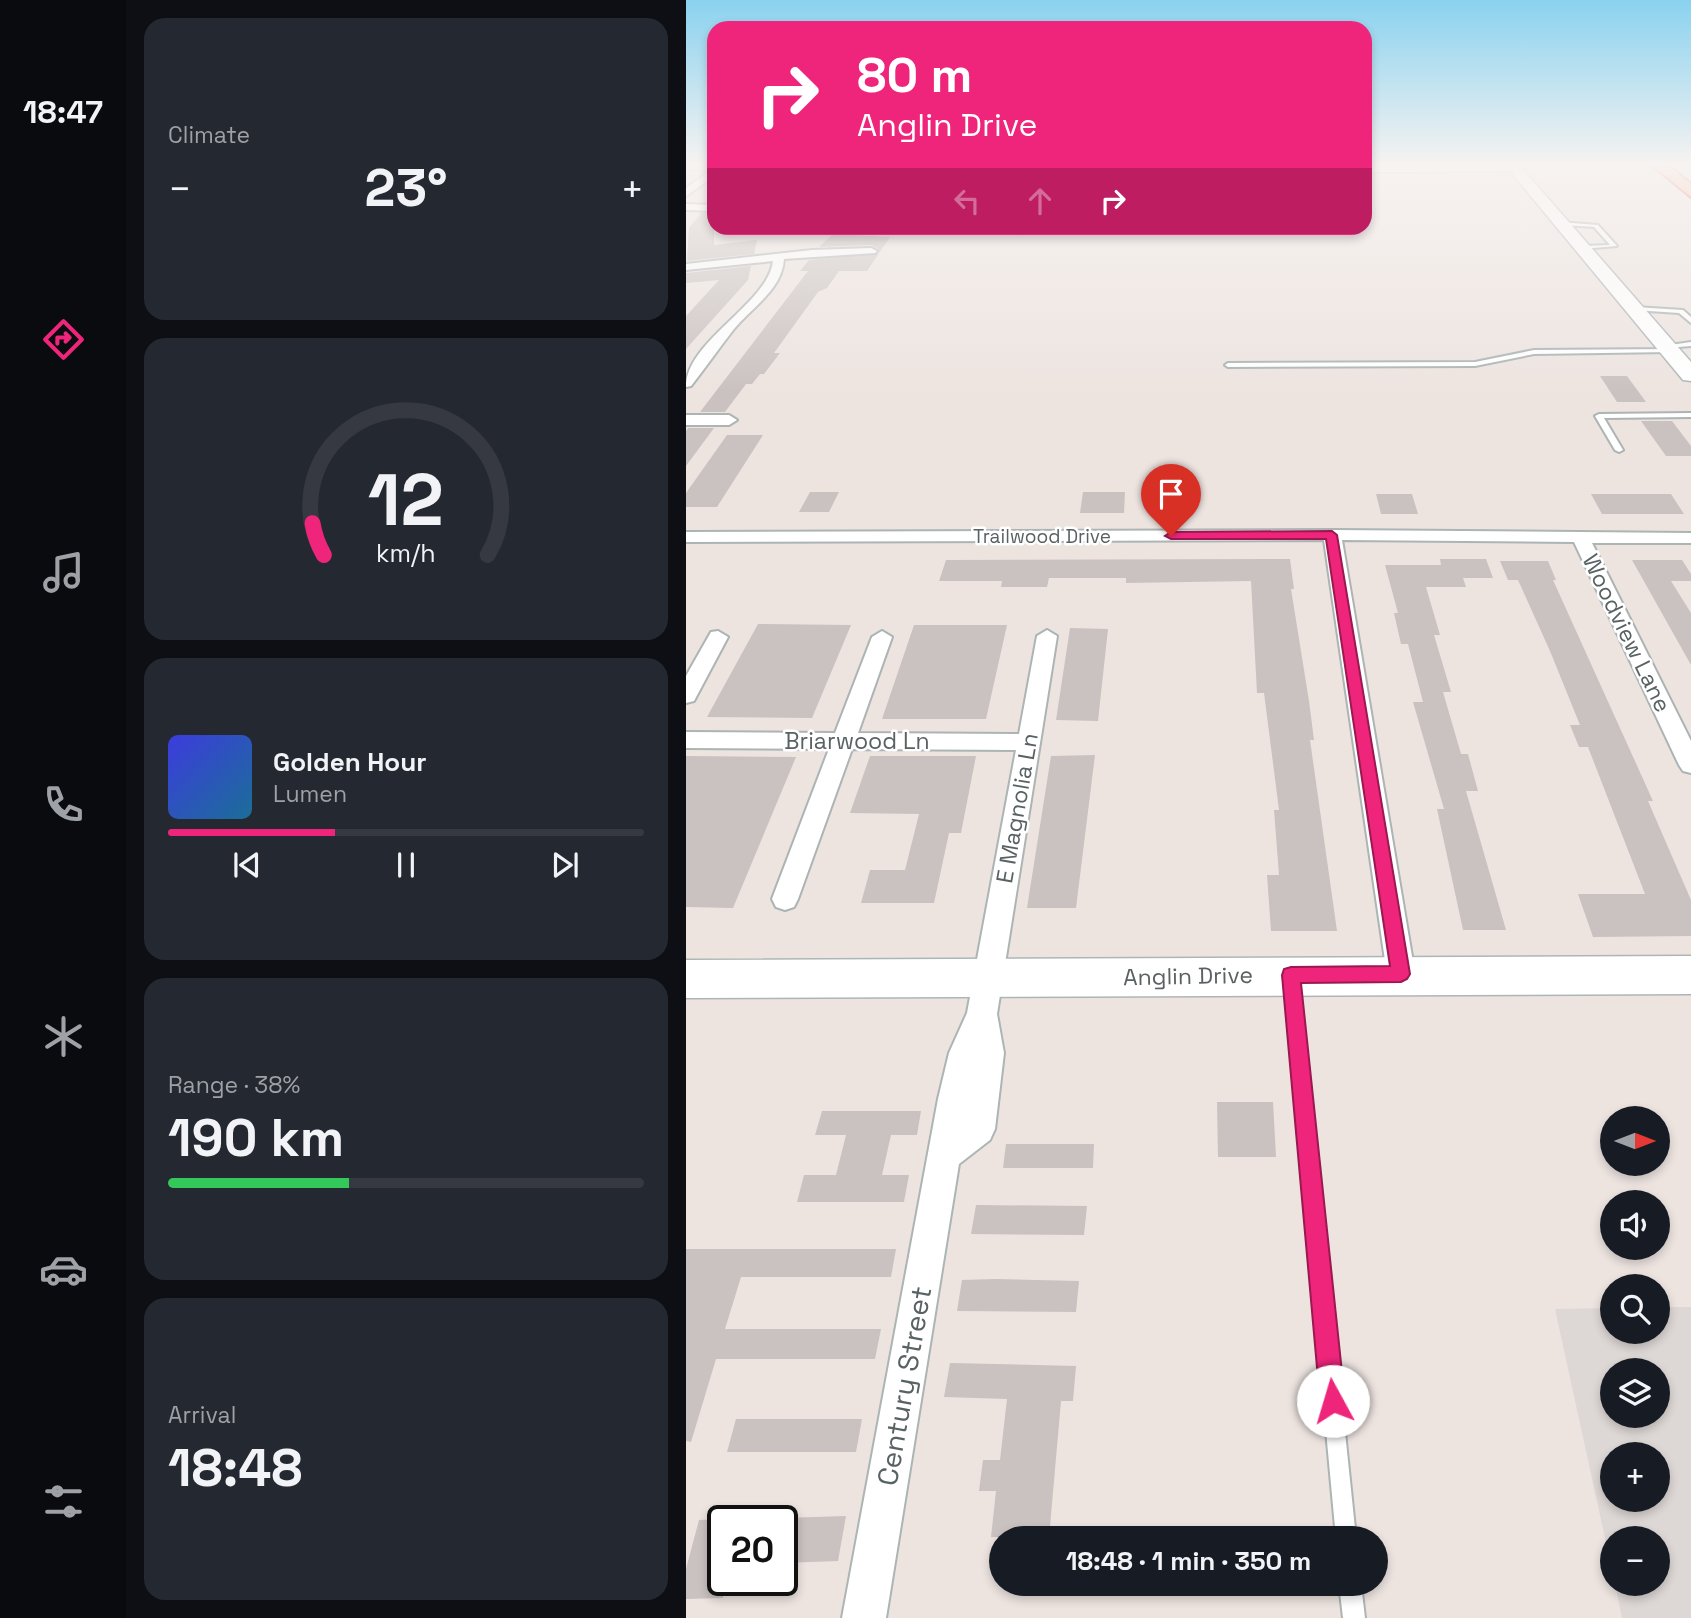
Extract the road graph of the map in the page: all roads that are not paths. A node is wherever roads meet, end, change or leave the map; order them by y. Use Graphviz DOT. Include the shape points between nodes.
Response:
graph roads {
  1 [pos="1577,241"];
  2 [pos="1609,241"];
  3 [pos="1583,248"];
  4 [pos="871,251"];
  5 [pos="779,256"];
  6 [pos="686,267"];
  7 [pos="1635,309"];
  8 [pos="1691,321"];
  9 [pos="1691,344"];
  10 [pos="1668,349"];
  11 [pos="1228,365"];
  12 [pos="1691,375"];
  13 [pos="686,383"];
  14 [pos="1691,415"];
  15 [pos="686,420"];
  16 [pos="729,420"];
  17 [pos="1619,450"];
  18 [pos="1332,535"];
  19 [pos="686,537"];
  20 [pos="1581,538"];
  21 [pos="1691,538"];
  22 [pos="882,636"];
  23 [pos="1047,636"];
  24 [pos="718,637"];
  25 [pos="686,696"];
  26 [pos="686,740"];
  27 [pos="844,741"];
  28 [pos="1028,742"];
  29 [pos="1691,765"];
  30 [pos="785,899"];
  31 [pos="1401,974"];
  32 [pos="1291,975"];
  33 [pos="1691,975"];
  34 [pos="686,979"];
  35 [pos="985,997"];
  36 [pos="1345,1526"];
  37 [pos="1351,1596"];
  38 [pos="864,1618"];
  39 [pos="1354,1618"];
  1 -- 3 [label="street"];
  2 -- 3 [label="lane" via="1614,246"];
  3 -- 7 [label="street"];
  4 -- 5 [label="street"];
  5 -- 6 [label="street"];
  5 -- 13 [label="street" via="779,267 763,293 729,327"];
  7 -- 8 [label="lane" via="1681,311"];
  7 -- 10 [label="street"];
  9 -- 10 [label="lane"];
  10 -- 11 [label="lane" via="1534,352 1475,364"];
  10 -- 12 [label="street"];
  14 -- 17 [label="lane" via="1599,416"];
  15 -- 16 [label="street"];
  18 -- 19 [label="street, Trailwood Drive"];
  18 -- 20 [label="street, Trailwood Drive"];
  18 -- 31 [label="street"];
  20 -- 21 [label="street, Trailwood Drive"];
  20 -- 29 [label="street, Woodview Lane"];
  22 -- 27 [label="street"];
  23 -- 28 [label="street, E Magnolia Ln"];
  24 -- 25 [label="street"];
  26 -- 27 [label="street, Briarwood Ln"];
  27 -- 28 [label="street, Briarwood Ln"];
  27 -- 30 [label="street"];
  28 -- 35 [label="street, E Magnolia Ln"];
  31 -- 32 [label="street, Anglin Drive"];
  31 -- 33 [label="street, Anglin Drive"];
  32 -- 35 [label="street, Anglin Drive"];
  32 -- 36 [label="lane"];
  34 -- 35 [label="street, Anglin Drive"];
  35 -- 38 [label="street, Century Street" via="989,1053 979,1129 944,1155"];
  37 -- 39 [label="lane"];
}
